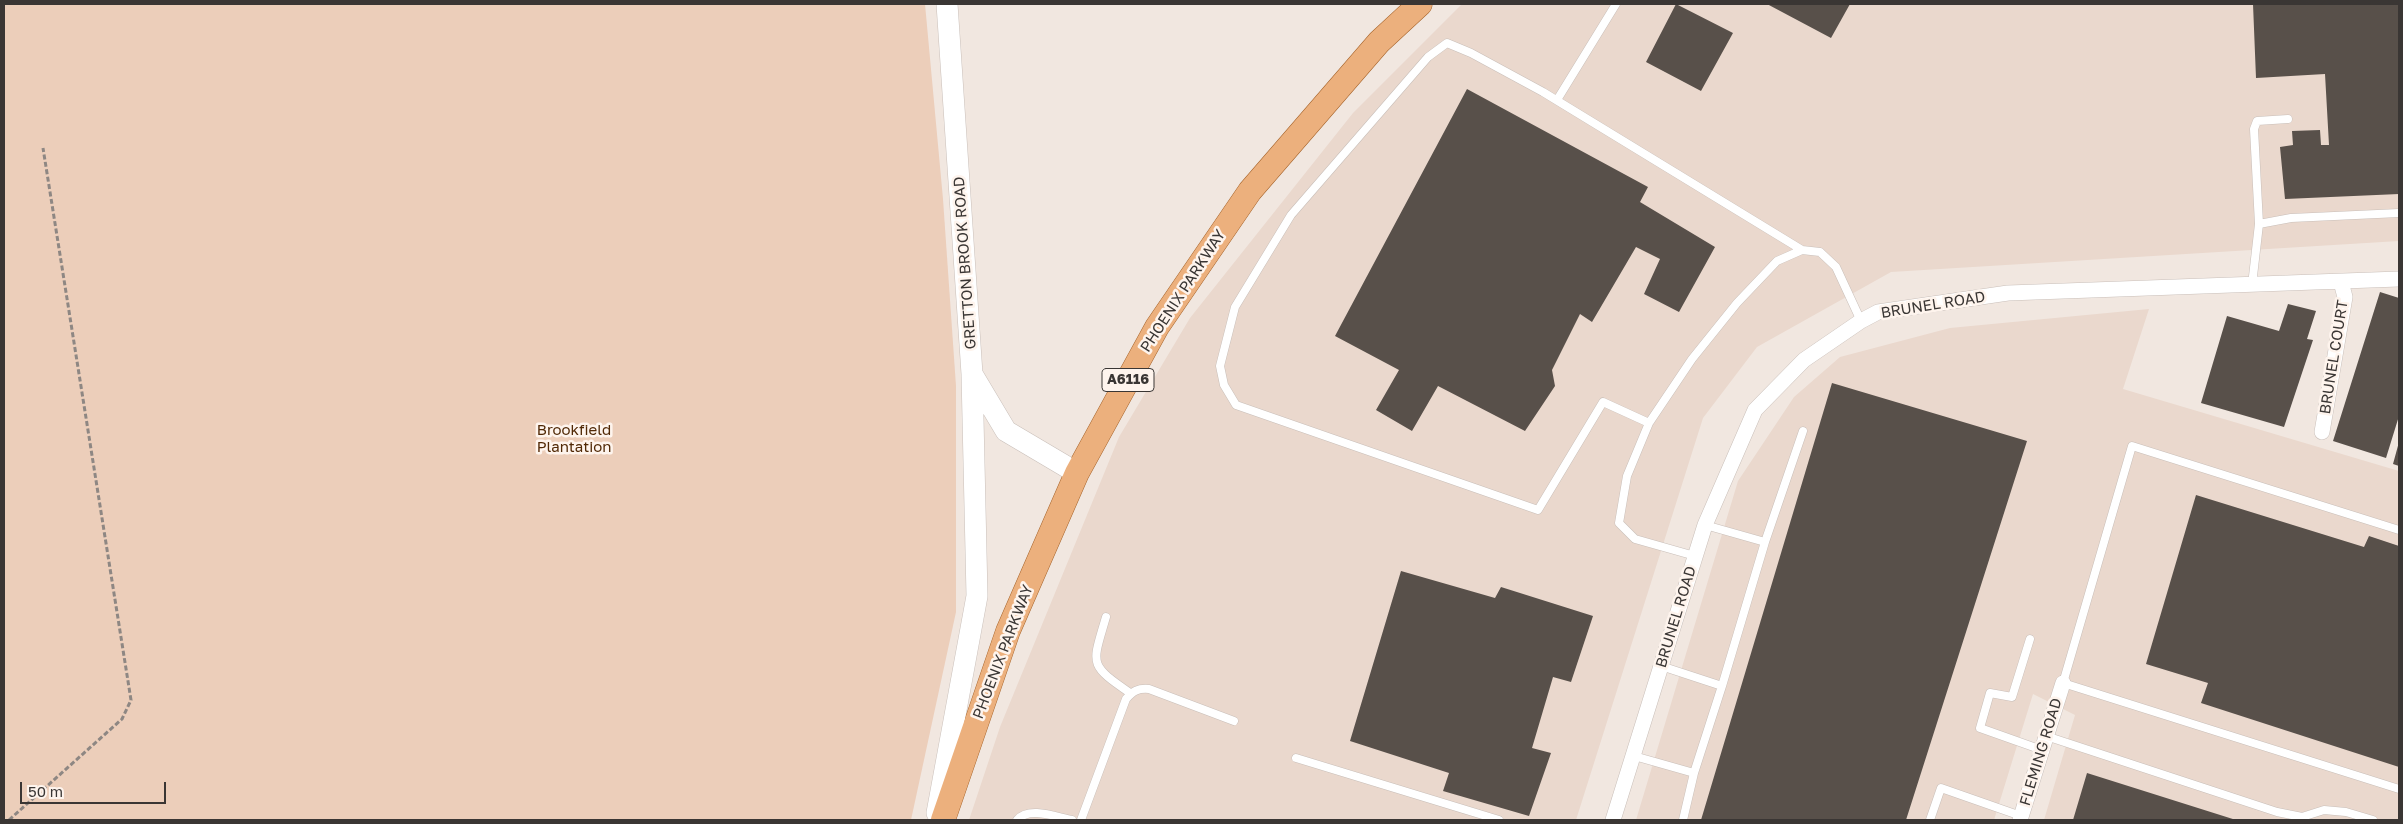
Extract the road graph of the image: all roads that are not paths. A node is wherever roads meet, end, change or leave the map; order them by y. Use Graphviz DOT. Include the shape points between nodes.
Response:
graph roads {
  1 [pos="947,4"];
  2 [pos="1420,4"];
  3 [pos="1616,4"];
  4 [pos="1557,100"];
  5 [pos="2288,118"];
  6 [pos="2399,213"];
  7 [pos="2259,224"];
  8 [pos="1802,250"];
  9 [pos="2399,280"];
  10 [pos="2341,282"];
  11 [pos="2252,285"];
  12 [pos="1861,321"];
  13 [pos="972,374"];
  14 [pos="1649,423"];
  15 [pos="1803,431"];
  16 [pos="2322,432"];
  17 [pos="1077,474"];
  18 [pos="1705,525"];
  19 [pos="2399,530"];
  20 [pos="1765,542"];
  21 [pos="1695,556"];
  22 [pos="1106,617"];
  23 [pos="2030,639"];
  24 [pos="1661,666"];
  25 [pos="2063,683"];
  26 [pos="1722,686"];
  27 [pos="1130,693"];
  28 [pos="1234,721"];
  29 [pos="2044,743"];
  30 [pos="1634,756"];
  31 [pos="1296,758"];
  32 [pos="1694,773"];
  33 [pos="2399,789"];
  34 [pos="2020,818"];
  35 [pos="936,820"];
  36 [pos="943,820"];
  37 [pos="1017,820"];
  38 [pos="1072,820"];
  39 [pos="1081,820"];
  40 [pos="1499,820"];
  41 [pos="1614,820"];
  42 [pos="1683,820"];
  43 [pos="1930,820"];
  44 [pos="2373,820"];
  1 -- 13 [label="street, GRETTON BROOK ROAD"];
  2 -- 17 [label="main road, PHOENIX PARKWAY / A6116" via="1379,42 1250,191 1157,327"];
  3 -- 4 [label="lane"];
  4 -- 8 [label="lane"];
  4 -- 14 [label="lane" via="1447,43 1428,57 1291,215 1235,307 1220,366 1224,385 1236,405 1538,510 1603,402"];
  5 -- 7 [label="lane" via="2257,122 2254,129"];
  6 -- 7 [label="lane" via="2291,218"];
  7 -- 11 [label="lane"];
  8 -- 12 [label="lane" via="1820,252 1836,267"];
  8 -- 14 [label="lane" via="1777,260 1736,303 1692,359"];
  9 -- 10 [label="street, BRUNEL ROAD"];
  10 -- 11 [label="street, BRUNEL ROAD"];
  10 -- 16 [label="street, BRUNEL COURT" via="2345,297"];
  11 -- 12 [label="street, BRUNEL ROAD" via="2008,293 1878,312"];
  12 -- 18 [label="street, BRUNEL ROAD" via="1804,360 1755,410"];
  13 -- 17 [label="street, GRETTON BROOK ROAD" via="1006,432"];
  13 -- 35 [label="street" via="977,596"];
  14 -- 21 [label="lane" via="1627,476 1618,523 1635,540"];
  15 -- 20 [label="lane"];
  17 -- 36 [label="main road, PHOENIX PARKWAY / A6116" via="1008,631"];
  18 -- 20 [label="lane"];
  18 -- 21 [label="street, BRUNEL ROAD"];
  19 -- 25 [label="lane" via="2132,446"];
  20 -- 26 [label="lane"];
  21 -- 24 [label="street, BRUNEL ROAD"];
  22 -- 27 [label="lane" via="1095,655 1098,668"];
  23 -- 29 [label="lane" via="2012,697 1990,693 1980,728"];
  24 -- 26 [label="lane"];
  24 -- 30 [label="street, BRUNEL ROAD"];
  25 -- 29 [label="street, FLEMING ROAD"];
  25 -- 33 [label="lane"];
  26 -- 32 [label="lane"];
  27 -- 28 [label="lane" via="1139,688 1149,689"];
  27 -- 39 [label="lane"];
  29 -- 34 [label="street, FLEMING ROAD"];
  29 -- 44 [label="lane" via="2277,812 2302,817 2324,810"];
  30 -- 32 [label="lane"];
  30 -- 41 [label="street, BRUNEL ROAD"];
  31 -- 40 [label="lane"];
  32 -- 42 [label="lane"];
  34 -- 43 [label="lane" via="1941,788"];
  37 -- 38 [label="lane" via="1021,815 1033,813"];
}
